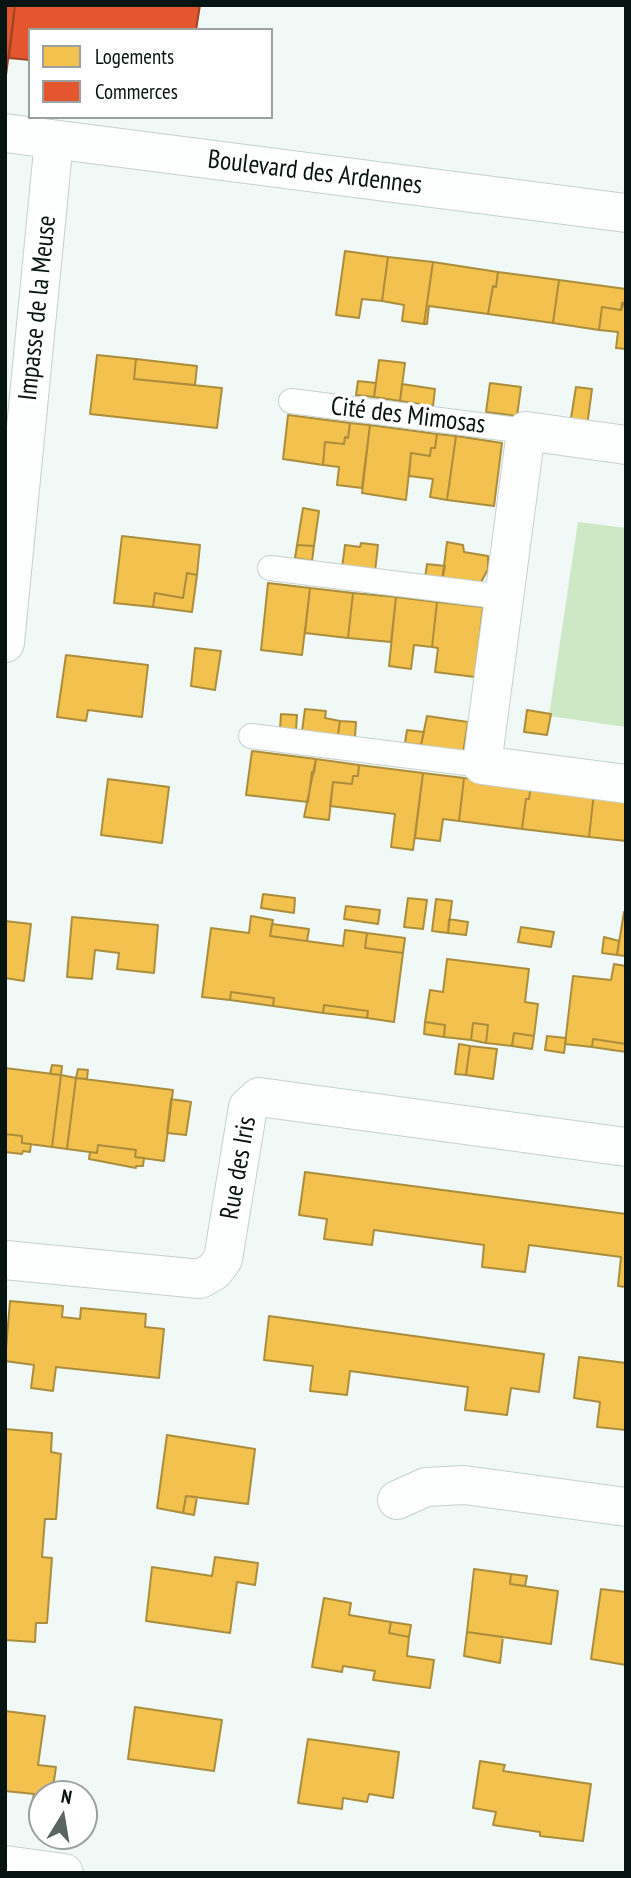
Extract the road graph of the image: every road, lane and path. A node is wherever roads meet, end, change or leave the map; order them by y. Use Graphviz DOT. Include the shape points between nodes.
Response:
graph roads {
  1 [pos="5,133"];
  2 [pos="54,140"];
  3 [pos="626,213"];
  4 [pos="291,401"];
  5 [pos="526,431"];
  6 [pos="626,445"];
  7 [pos="270,568"];
  8 [pos="504,597"];
  9 [pos="5,643"];
  10 [pos="251,736"];
  11 [pos="482,765"];
  12 [pos="626,783"];
  13 [pos="626,1147"];
  14 [pos="5,1260"];
  15 [pos="397,1500"];
  16 [pos="626,1507"];
  17 [pos="5,1865"];
  18 [pos="64,1873"];
  1 -- 2 [label="street, Boulevard des Ardennes"];
  2 -- 3 [label="street, Boulevard des Ardennes"];
  2 -- 9 [label="street, Impasse de la Meuse"];
  4 -- 5 [label="lane, Cité des Mimosas"];
  5 -- 6 [label="street, Cité des Mimosas"];
  5 -- 8 [label="street"];
  7 -- 8 [label="lane"];
  8 -- 11 [label="street"];
  10 -- 11 [label="lane"];
  11 -- 12 [label="street"];
  13 -- 14 [label="street, Rue des Iris" via="259,1097 248,1107 223,1259 214,1271 201,1279"];
  15 -- 16 [label="street" via="426,1486 464,1485"];
  17 -- 18 [label="street"];
}
